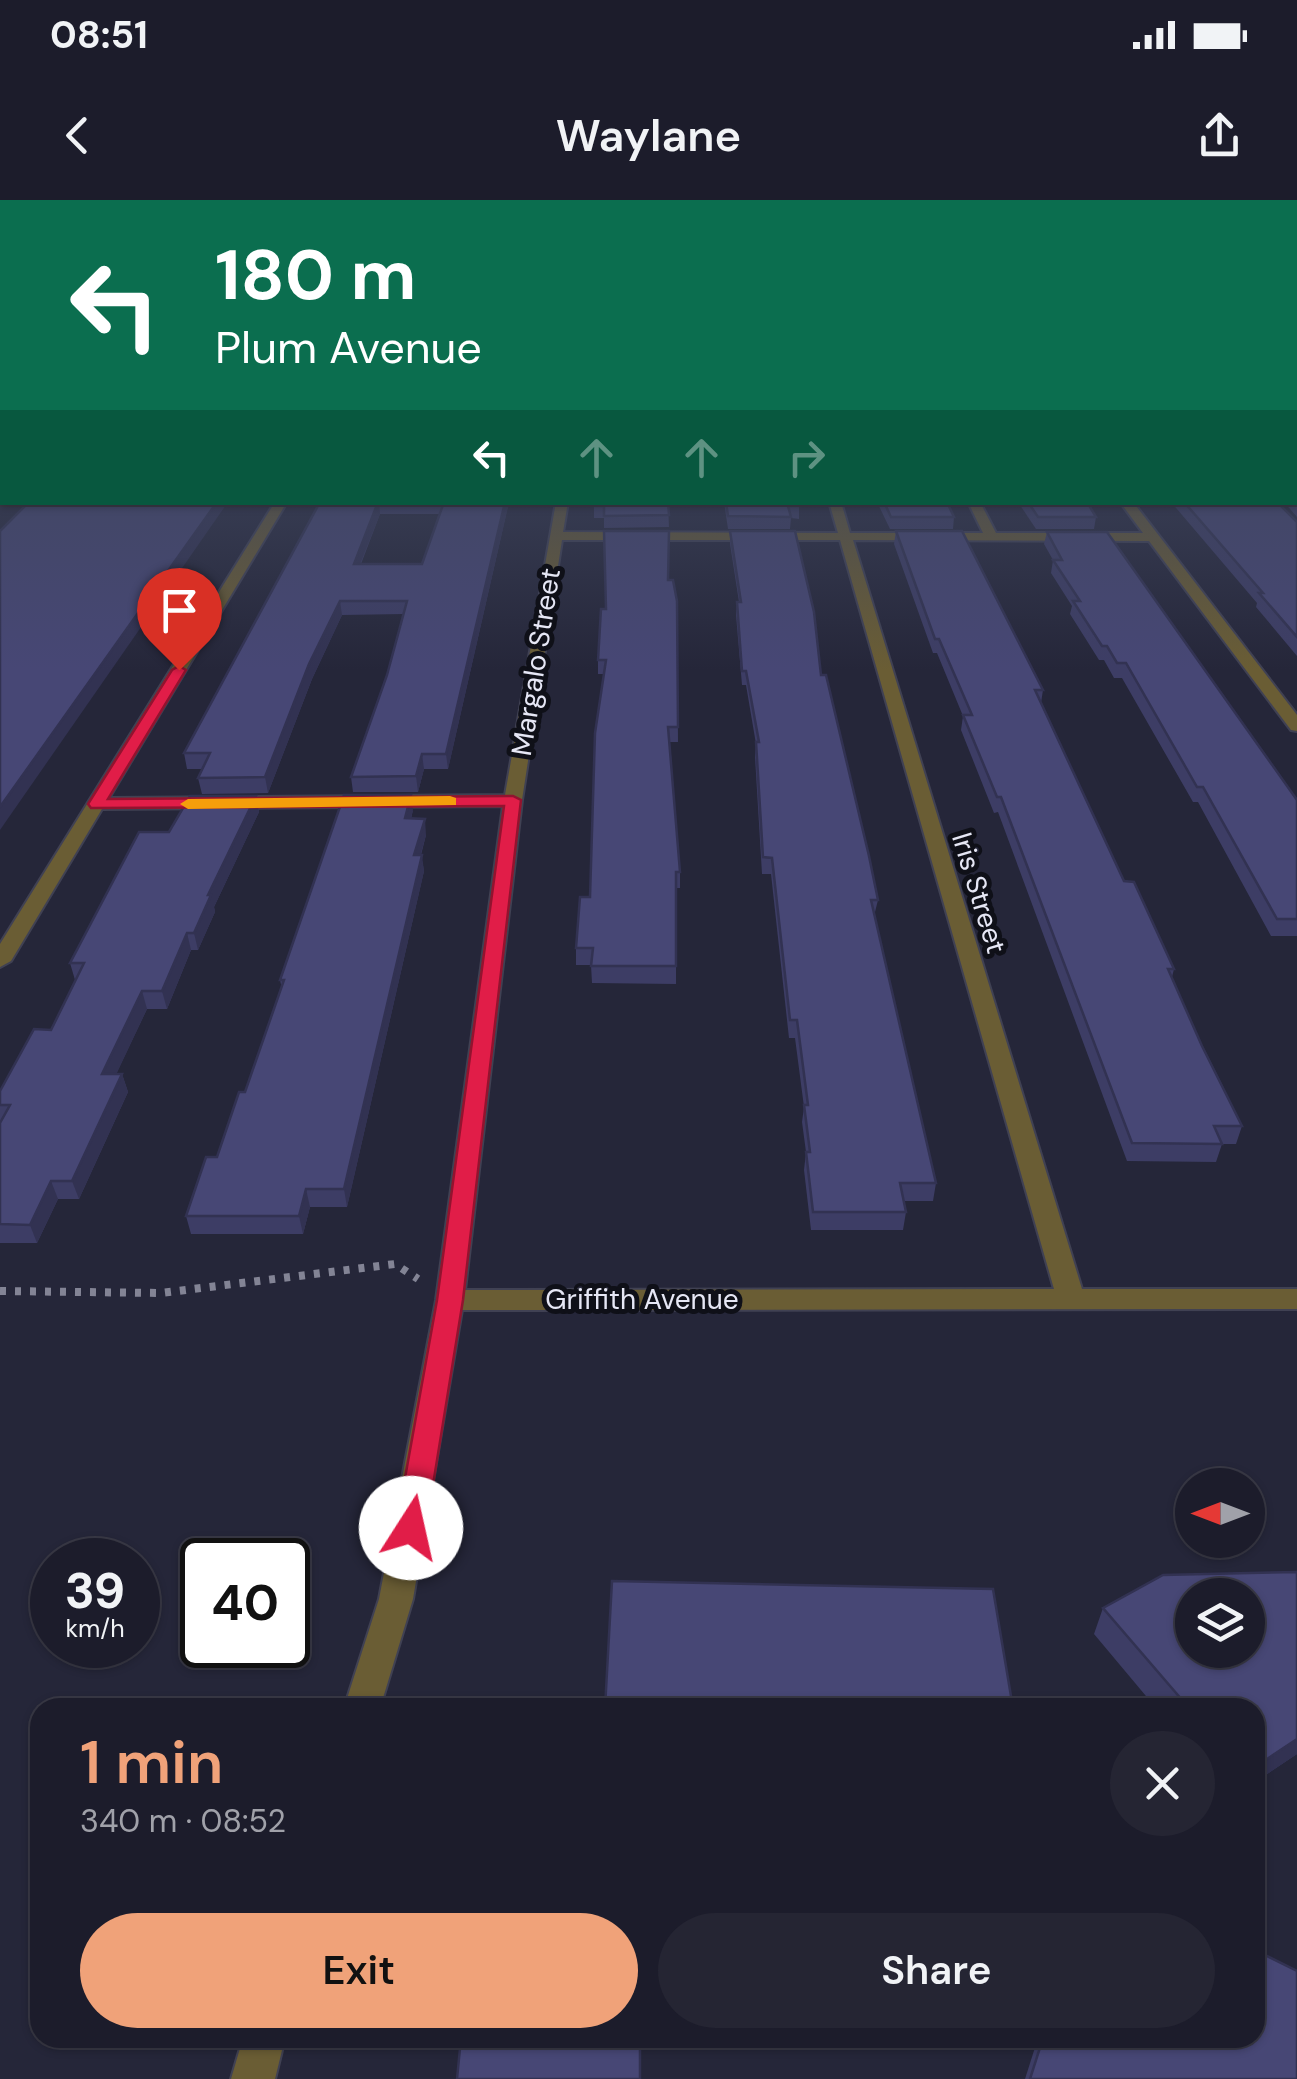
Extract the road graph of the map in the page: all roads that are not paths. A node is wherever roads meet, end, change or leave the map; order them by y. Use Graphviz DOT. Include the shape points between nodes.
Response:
graph roads {
  1 [pos="279,505"];
  2 [pos="561,505"];
  3 [pos="836,505"];
  4 [pos="976,505"];
  5 [pos="1128,505"];
  6 [pos="556,536"];
  7 [pos="845,537"];
  8 [pos="992,537"];
  9 [pos="1152,537"];
  10 [pos="1297,726"];
  11 [pos="513,800"];
  12 [pos="96,804"];
  13 [pos="0,961"];
  14 [pos="1297,1299"];
  15 [pos="450,1300"];
  16 [pos="1072,1300"];
  17 [pos="365,1698"];
  18 [pos="262,2048"];
  19 [pos="254,2079"];
  1 -- 12 [label="street"];
  2 -- 6 [label="street, Margalo Street"];
  3 -- 7 [label="street, Iris Street"];
  4 -- 8 [label="street"];
  5 -- 9 [label="street"];
  6 -- 7 [label="street"];
  6 -- 11 [label="street, Margalo Street"];
  7 -- 8 [label="street"];
  7 -- 16 [label="street, Iris Street"];
  8 -- 9 [label="street"];
  9 -- 10 [label="street"];
  11 -- 12 [label="street"];
  11 -- 15 [label="street, Margalo Street"];
  12 -- 13 [label="street"];
  14 -- 16 [label="street, Griffith Avenue"];
  15 -- 16 [label="street, Griffith Avenue"];
  15 -- 17 [label="street, Margalo Street" via="396,1599"];
  18 -- 19 [label="street"];
}
